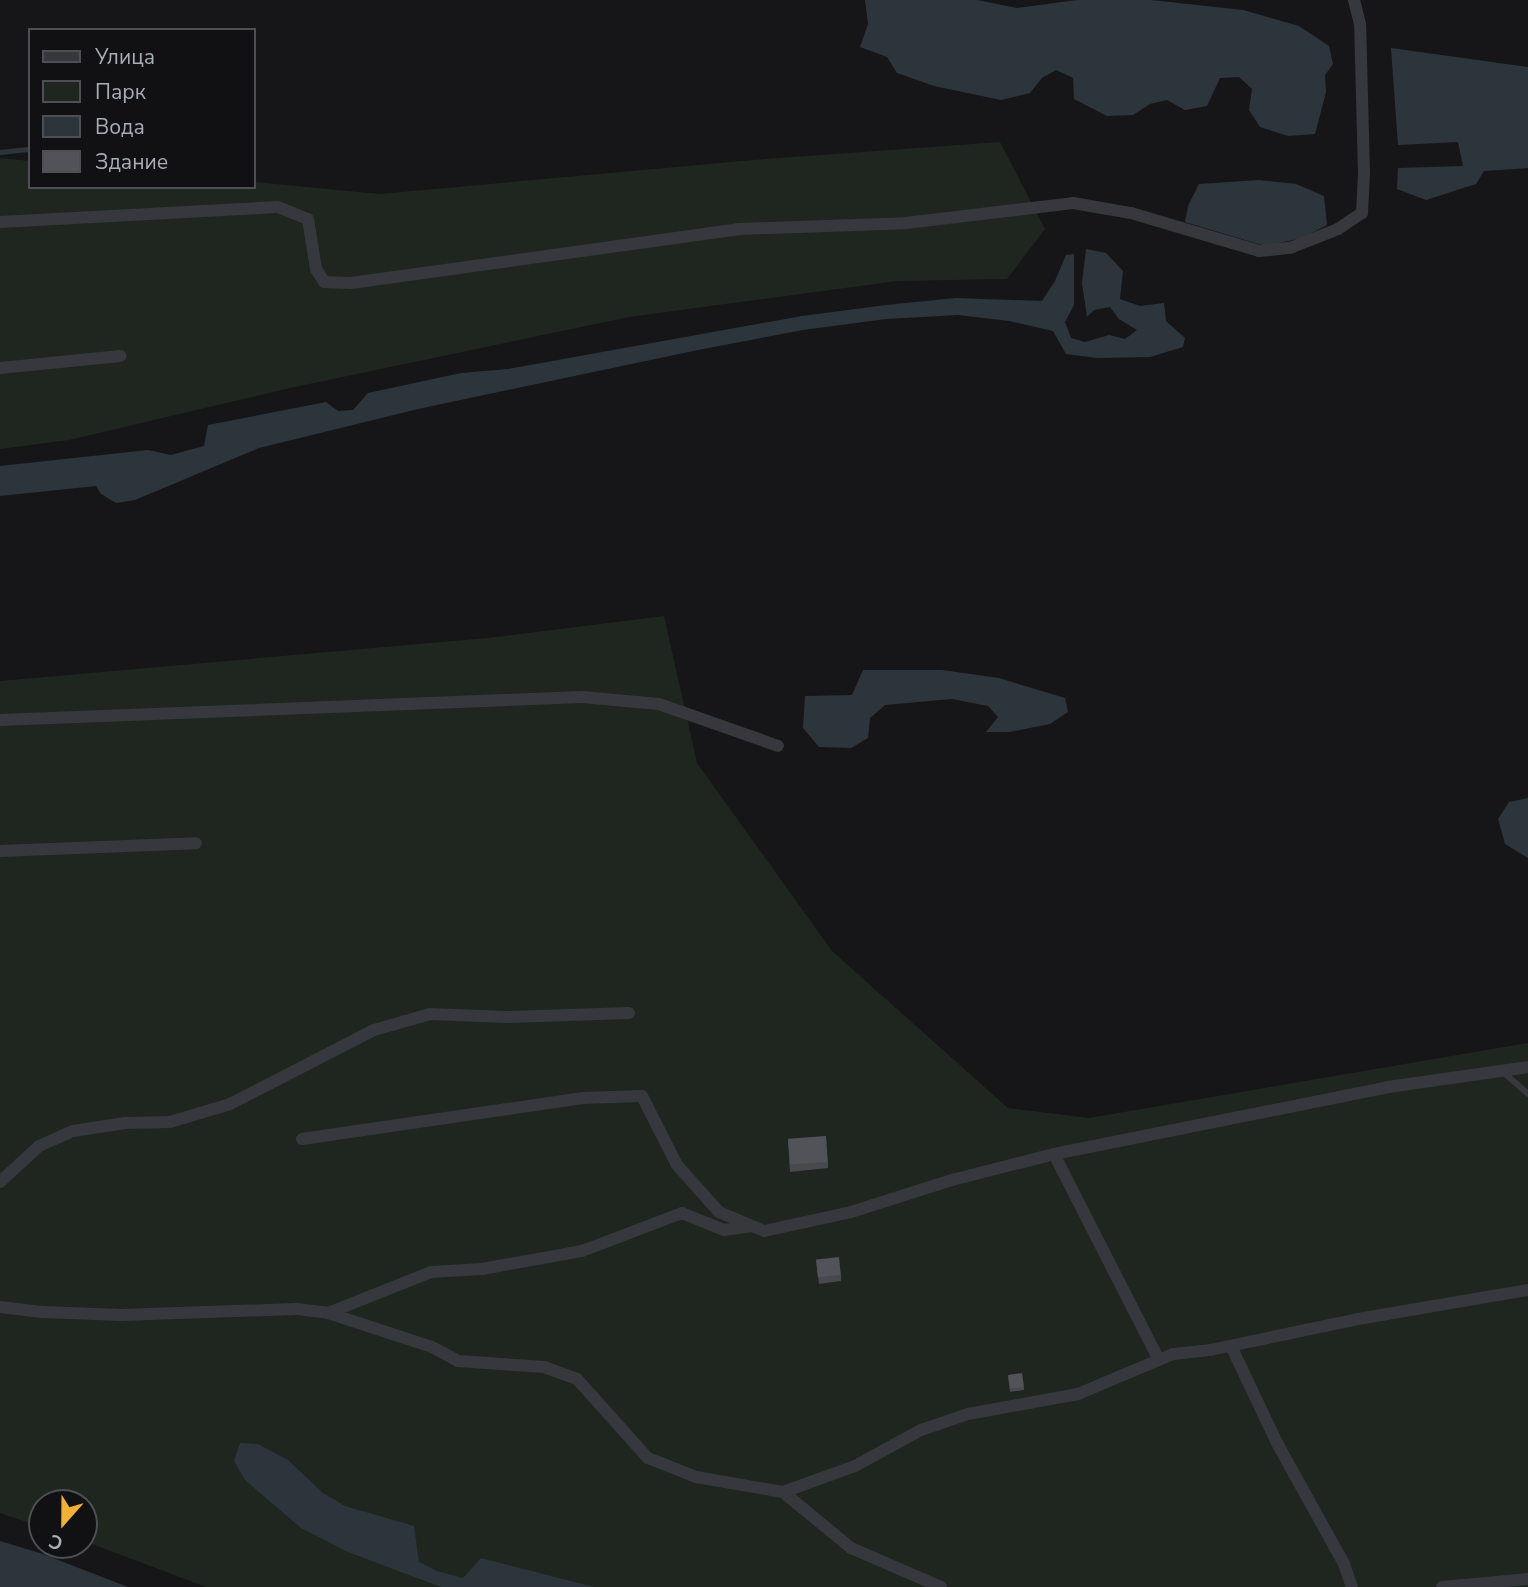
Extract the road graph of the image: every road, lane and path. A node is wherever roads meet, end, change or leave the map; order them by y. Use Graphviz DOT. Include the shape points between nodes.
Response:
graph roads {
  1 [pos="1354,0"];
  2 [pos="0,222"];
  3 [pos="120,356"];
  4 [pos="0,368"];
  5 [pos="0,720"];
  6 [pos="778,746"];
  7 [pos="196,843"];
  8 [pos="0,851"];
  9 [pos="629,1013"];
  10 [pos="1528,1067"];
  11 [pos="1501,1071"];
  12 [pos="1528,1094"];
  13 [pos="302,1139"];
  14 [pos="1054,1154"];
  15 [pos="0,1182"];
  16 [pos="752,1226"];
  17 [pos="1528,1290"];
  18 [pos="0,1307"];
  19 [pos="328,1313"];
  20 [pos="1231,1346"];
  21 [pos="1158,1360"];
  22 [pos="783,1492"];
  23 [pos="1528,1579"];
  24 [pos="941,1587"];
  25 [pos="1352,1587"];
  26 [pos="1442,1587"];
  1 -- 2 [label="street" via="1360,24 1362,213 1338,229 1290,248 1259,251 1130,213 1073,203 906,223 738,229 351,283 324,282 316,269 308,219 278,207"];
  3 -- 4 [label="street"];
  5 -- 6 [label="street" via="582,697 659,705"];
  7 -- 8 [label="street"];
  9 -- 15 [label="street" via="430,1014 374,1030 230,1104 170,1122 73,1131 39,1146"];
  10 -- 11 [label="street"];
  11 -- 12 [label="lane"];
  11 -- 14 [label="street" via="1350,1094"];
  13 -- 16 [label="street" via="583,1098 642,1096 677,1165 719,1212"];
  14 -- 16 [label="street" via="851,1212 764,1230"];
  14 -- 21 [label="street"];
  16 -- 19 [label="street" via="724,1230 682,1213 582,1251 482,1269 431,1272"];
  17 -- 20 [label="street"];
  18 -- 19 [label="street" via="122,1315 272,1309"];
  19 -- 22 [label="street" via="432,1347 458,1361 544,1367 577,1379 649,1458 695,1477"];
  20 -- 21 [label="street"];
  20 -- 25 [label="street"];
  21 -- 22 [label="street" via="1078,1394 968,1414 921,1430 855,1466"];
  22 -- 24 [label="street" via="852,1548"];
  23 -- 26 [label="street"];
}
